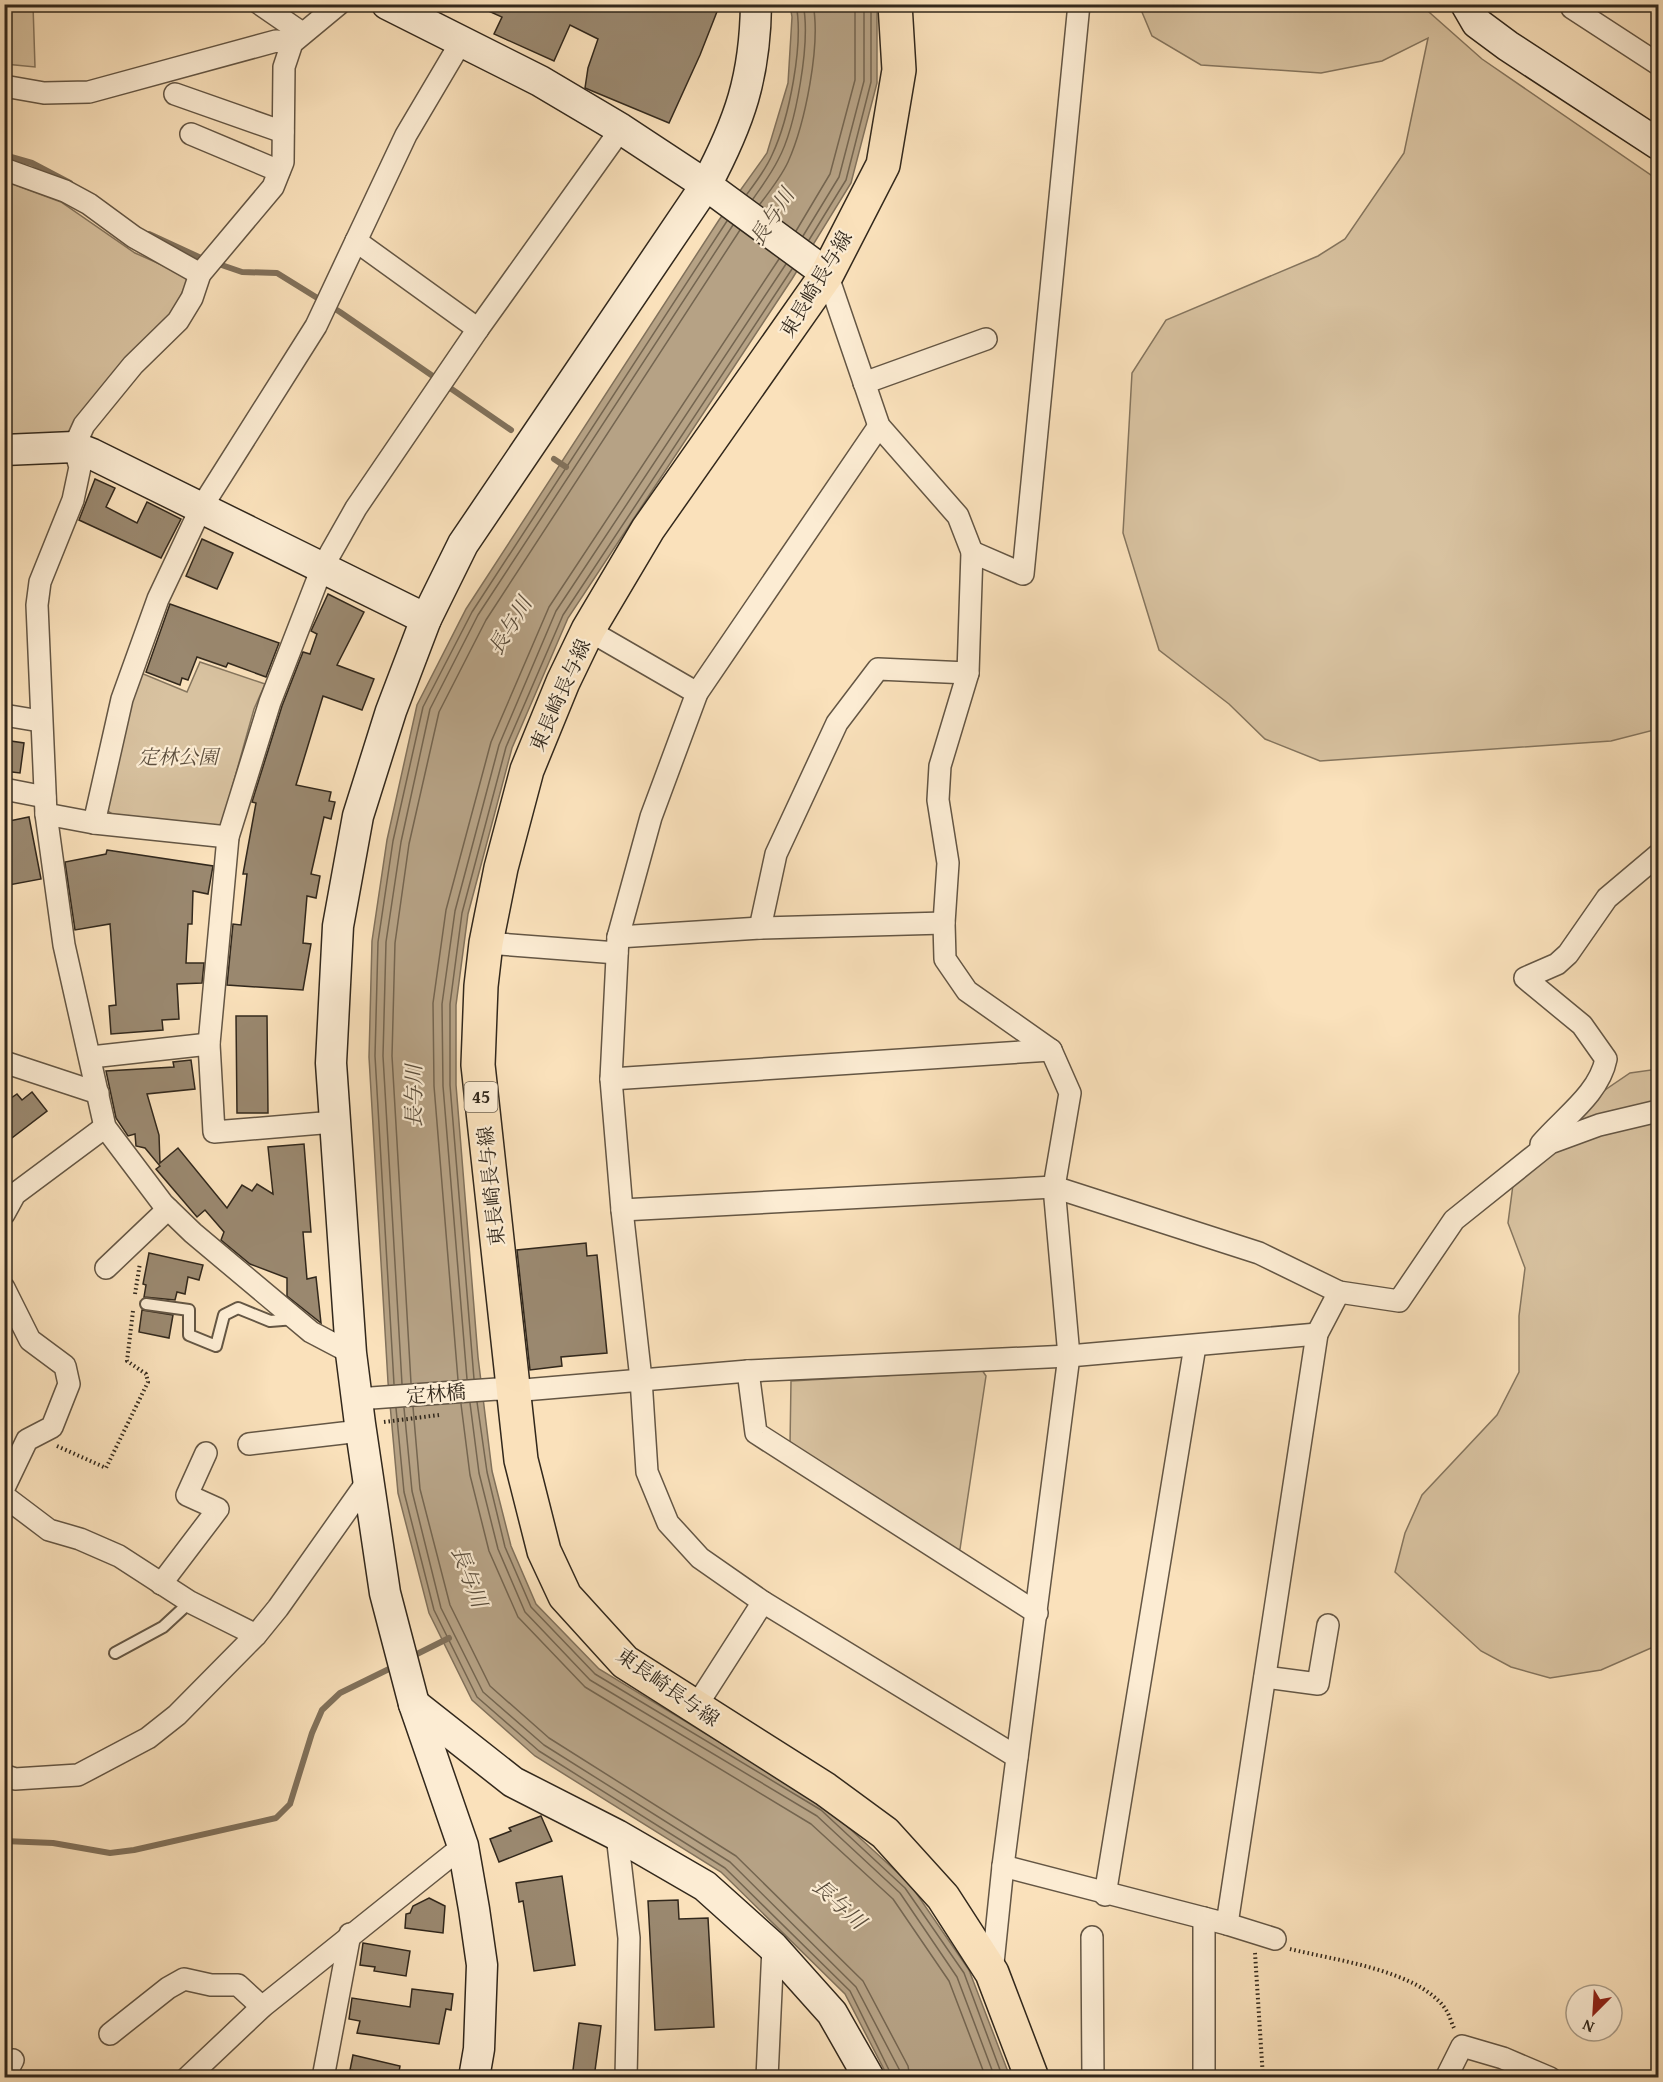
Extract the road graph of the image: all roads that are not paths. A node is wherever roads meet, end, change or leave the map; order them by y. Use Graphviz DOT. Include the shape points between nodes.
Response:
graph roads {
  1 [pos="260,4"];
  2 [pos="339,4"];
  3 [pos="387,4"];
  4 [pos="756,4"];
  5 [pos="894,4"];
  6 [pos="1079,4"];
  7 [pos="1466,4"];
  8 [pos="1570,4"];
  9 [pos="297,38"];
  10 [pos="461,42"];
  11 [pos="1659,64"];
  12 [pos="4,86"];
  13 [pos="175,94"];
  14 [pos="621,129"];
  15 [pos="283,132"];
  16 [pos="191,134"];
  17 [pos="1659,144"];
  18 [pos="4,169"];
  19 [pos="279,171"];
  20 [pos="712,189"];
  21 [pos="356,241"];
  22 [pos="208,265"];
  23 [pos="823,269"];
  24 [pos="478,329"];
  25 [pos="986,339"];
  26 [pos="864,383"];
  27 [pos="879,426"];
  28 [pos="74,447"];
  29 [pos="4,450"];
  30 [pos="201,508"];
  31 [pos="972,552"];
  32 [pos="322,568"];
  33 [pos="426,619"];
  34 [pos="588,630"];
  35 [pos="968,673"];
  36 [pos="697,693"];
  37 [pos="4,715"];
  38 [pos="40,721"];
  39 [pos="4,789"];
  40 [pos="45,806"];
  41 [pos="94,823"];
  42 [pos="228,837"];
  43 [pos="1659,855"];
  44 [pos="944,922"];
  45 [pos="760,928"];
  46 [pos="486,943"];
  47 [pos="618,945"];
  48 [pos="208,1044"];
  49 [pos="1051,1050"];
  50 [pos="91,1057"];
  51 [pos="4,1062"];
  52 [pos="611,1079"];
  53 [pos="98,1093"];
  54 [pos="1659,1112"];
  55 [pos="334,1122"];
  56 [pos="105,1127"];
  57 [pos="1517,1172"];
  58 [pos="1054,1187"];
  59 [pos="168,1209"];
  60 [pos="622,1210"];
  61 [pos="4,1214"];
  62 [pos="106,1268"];
  63 [pos="4,1288"];
  64 [pos="1339,1292"];
  65 [pos="146,1304"];
  66 [pos="295,1319"];
  67 [pos="1317,1334"];
  68 [pos="1196,1346"];
  69 [pos="351,1353"];
  70 [pos="1069,1356"];
  71 [pos="748,1371"];
  72 [pos="641,1379"];
  73 [pos="504,1390"];
  74 [pos="366,1399"];
  75 [pos="360,1431"];
  76 [pos="249,1444"];
  77 [pos="206,1453"];
  78 [pos="367,1482"];
  79 [pos="4,1488"];
  80 [pos="4,1496"];
  81 [pos="160,1584"];
  82 [pos="190,1602"];
  83 [pos="763,1602"];
  84 [pos="1037,1613"];
  85 [pos="1328,1624"];
  86 [pos="256,1635"];
  87 [pos="115,1653"];
  88 [pos="1265,1677"];
  89 [pos="414,1704"];
  90 [pos="695,1708"];
  91 [pos="1017,1757"];
  92 [pos="4,1775"];
  93 [pos="617,1835"];
  94 [pos="463,1846"];
  95 [pos="1002,1866"];
  96 [pos="1105,1894"];
  97 [pos="1204,1918"];
  98 [pos="1227,1924"];
  99 [pos="350,1934"];
  100 [pos="1092,1937"];
  101 [pos="1275,1939"];
  102 [pos="772,1947"];
  103 [pos="992,1973"];
  104 [pos="262,2007"];
  105 [pos="110,2034"];
  106 [pos="187,2078"];
  107 [pos="323,2078"];
  108 [pos="474,2078"];
  109 [pos="626,2078"];
  110 [pos="766,2078"];
  111 [pos="869,2078"];
  112 [pos="1032,2078"];
  113 [pos="1093,2078"];
  114 [pos="1204,2078"];
  115 [pos="1446,2078"];
  116 [pos="1550,2078"];
  1 -- 9 [label="street"];
  2 -- 9 [label="street"];
  3 -- 10 [label="street"];
  4 -- 20 [label="street" via="748,89"];
  5 -- 23 [label="main road, 東長崎長与線 / 45" via="899,70 883,165"];
  6 -- 31 [label="street" via="1023,574"];
  7 -- 17 [label="street" via="1477,23 1508,46"];
  8 -- 11 [label="street"];
  9 -- 12 [label="street" via="89,92 44,93"];
  9 -- 15 [label="street" via="284,67"];
  10 -- 14 [label="street" via="540,81"];
  10 -- 21 [label="street" via="406,135"];
  13 -- 15 [label="street"];
  14 -- 20 [label="street"];
  14 -- 24 [label="street"];
  15 -- 19 [label="street" via="283,162"];
  16 -- 19 [label="street"];
  18 -- 22 [label="street" via="65,191 135,237"];
  19 -- 22 [label="street" via="273,187"];
  20 -- 23 [label="street"];
  20 -- 33 [label="street" via="463,544"];
  21 -- 24 [label="street"];
  21 -- 30 [label="street" via="327,303"];
  22 -- 28 [label="street" via="178,321 133,365 84,425"];
  23 -- 26 [label="street"];
  23 -- 34 [label="main road, 東長崎長与線 / 45" via="648,530"];
  24 -- 32 [label="street" via="356,508"];
  25 -- 26 [label="street"];
  26 -- 27 [label="street"];
  27 -- 31 [label="street" via="958,516"];
  27 -- 36 [label="street"];
  28 -- 29 [label="street"];
  28 -- 30 [label="street"];
  28 -- 38 [label="street" via="80,467 74,500 40,582 37,605"];
  30 -- 32 [label="street"];
  30 -- 41 [label="street" via="158,599 122,699"];
  31 -- 35 [label="street"];
  32 -- 33 [label="street"];
  32 -- 42 [label="street" via="270,702"];
  33 -- 55 [label="street" via="391,711 358,816 338,926 331,1063"];
  34 -- 36 [label="street"];
  34 -- 46 [label="main road, 東長崎長与線 / 45" via="526,770"];
  35 -- 44 [label="street" via="940,766 938,800 948,863"];
  35 -- 45 [label="street" via="878,669 837,723 782,843"];
  36 -- 47 [label="street" via="651,818"];
  37 -- 38 [label="street"];
  38 -- 40 [label="street"];
  39 -- 40 [label="street"];
  40 -- 41 [label="street"];
  40 -- 50 [label="street" via="64,945"];
  41 -- 42 [label="street"];
  42 -- 48 [label="street"];
  43 -- 57 [label="street" via="1607,898 1568,954 1557,964 1525,978 1582,1025 1606,1059 1603,1076"];
  44 -- 45 [label="street"];
  44 -- 49 [label="street" via="945,959 967,992"];
  45 -- 47 [label="street"];
  46 -- 47 [label="street"];
  46 -- 73 [label="main road, 東長崎長与線 / 45" via="478,1065"];
  47 -- 52 [label="street"];
  48 -- 50 [label="street"];
  48 -- 55 [label="street" via="214,1132"];
  49 -- 52 [label="street"];
  49 -- 58 [label="street" via="1070,1092"];
  50 -- 53 [label="street"];
  51 -- 53 [label="street"];
  52 -- 60 [label="street"];
  53 -- 56 [label="street"];
  54 -- 57 [label="street" via="1599,1125 1550,1143"];
  55 -- 69 [label="street"];
  56 -- 59 [label="street"];
  56 -- 61 [label="street" via="15,1194"];
  57 -- 64 [label="street" via="1454,1220 1399,1301"];
  58 -- 60 [label="street"];
  58 -- 64 [label="street" via="1259,1253"];
  58 -- 70 [label="street"];
  59 -- 62 [label="street"];
  59 -- 66 [label="street"];
  60 -- 72 [label="street"];
  63 -- 79 [label="street" via="30,1340 64,1366 69,1384 52,1428 27,1440"];
  64 -- 67 [label="street"];
  65 -- 66 [label="lane" via="189,1310 189,1335 216,1346 224,1315 238,1308 270,1320"];
  66 -- 69 [label="street"];
  67 -- 68 [label="street, 定林橋"];
  67 -- 88 [label="street"];
  68 -- 70 [label="street, 定林橋"];
  68 -- 96 [label="street"];
  69 -- 74 [label="street"];
  70 -- 71 [label="street, 定林橋"];
  70 -- 84 [label="street"];
  71 -- 72 [label="street, 定林橋"];
  71 -- 84 [label="street" via="756,1433"];
  72 -- 73 [label="street, 定林橋"];
  72 -- 83 [label="street" via="647,1472 668,1523 700,1558"];
  73 -- 74 [label="street, 定林橋"];
  73 -- 90 [label="main road, 東長崎長与線 / 45" via="544,1551 565,1596 625,1662"];
  74 -- 75 [label="street"];
  75 -- 76 [label="street"];
  75 -- 78 [label="street"];
  77 -- 81 [label="street" via="187,1495 218,1509"];
  78 -- 86 [label="street"];
  78 -- 89 [label="street" via="385,1593"];
  80 -- 81 [label="street" via="49,1530 119,1556"];
  81 -- 82 [label="street"];
  82 -- 86 [label="street"];
  82 -- 87 [label="lane" via="163,1627"];
  83 -- 90 [label="street"];
  83 -- 91 [label="street"];
  84 -- 91 [label="street"];
  85 -- 88 [label="street" via="1318,1684"];
  86 -- 92 [label="street" via="177,1715 148,1738 112,1758 78,1775 15,1779"];
  88 -- 98 [label="street"];
  89 -- 93 [label="street" via="513,1782"];
  89 -- 94 [label="street"];
  90 -- 103 [label="main road, 東長崎長与線 / 45" via="825,1789 885,1833 943,1897"];
  91 -- 95 [label="street"];
  93 -- 102 [label="street" via="705,1886"];
  93 -- 109 [label="street" via="629,1938"];
  94 -- 99 [label="street"];
  94 -- 108 [label="street" via="482,1965"];
  95 -- 96 [label="street"];
  95 -- 103 [label="street"];
  96 -- 97 [label="street"];
  97 -- 98 [label="street"];
  97 -- 114 [label="street"];
  98 -- 101 [label="street"];
  99 -- 104 [label="street"];
  99 -- 107 [label="street"];
  100 -- 113 [label="street"];
  102 -- 110 [label="street"];
  102 -- 111 [label="street" via="832,2013"];
  103 -- 112 [label="main road, 東長崎長与線 / 45"];
  104 -- 105 [label="street" via="238,1984 211,1985 184,1979"];
  104 -- 106 [label="street"];
  115 -- 116 [label="street" via="1462,2046"];
}
